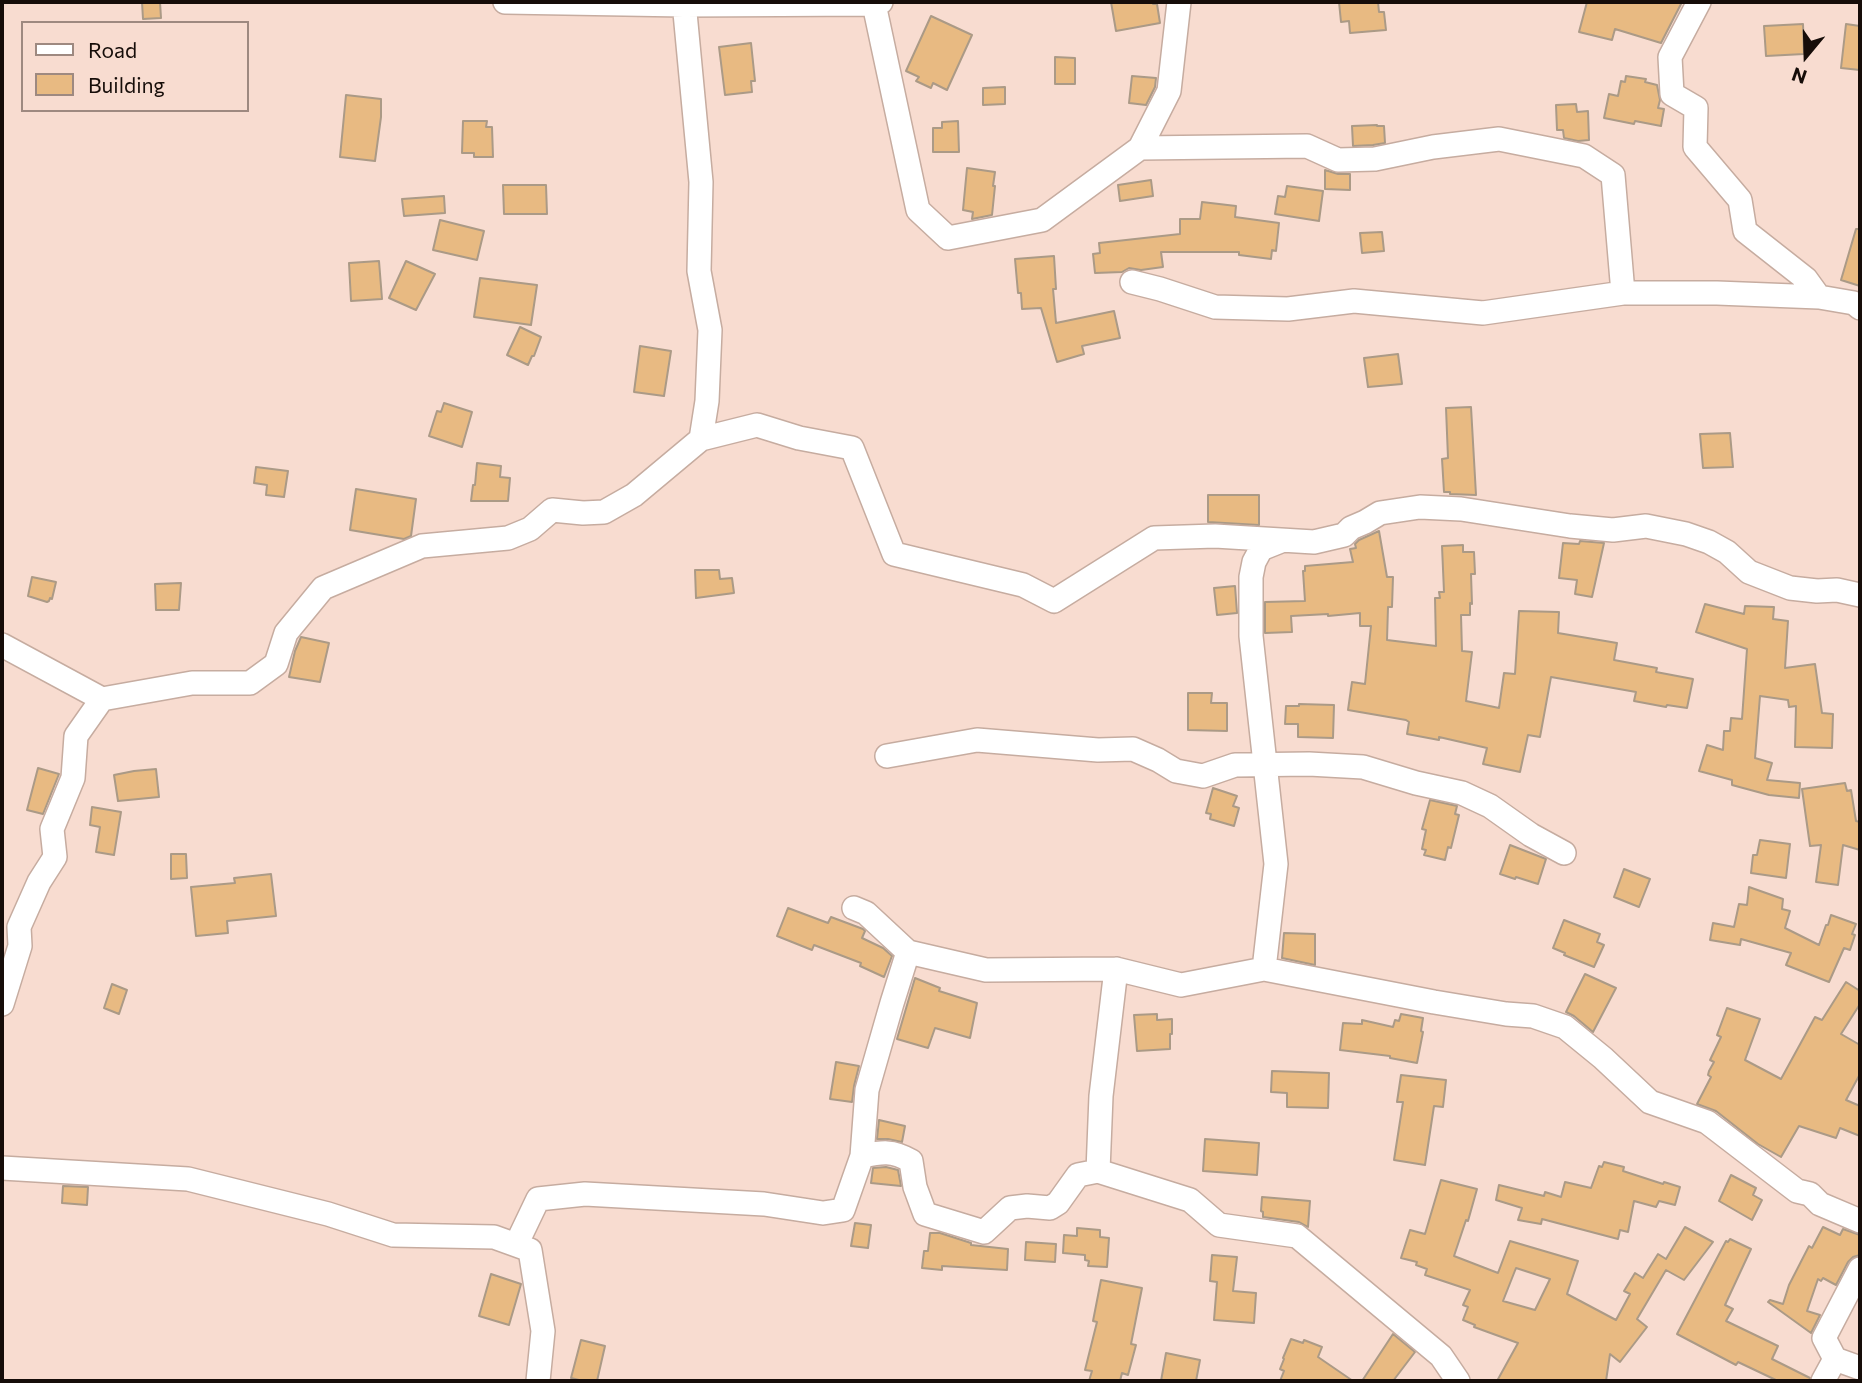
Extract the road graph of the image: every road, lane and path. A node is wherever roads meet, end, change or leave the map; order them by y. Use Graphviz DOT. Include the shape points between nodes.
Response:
graph roads {
  1 [pos="505,2"];
  2 [pos="1179,2"];
  3 [pos="1699,2"];
  4 [pos="684,3"];
  5 [pos="877,3"];
  6 [pos="1140,148"];
  7 [pos="1132,282"];
  8 [pos="1623,293"];
  9 [pos="1819,297"];
  10 [pos="1860,308"];
  11 [pos="701,439"];
  12 [pos="1281,541"];
  13 [pos="1860,595"];
  14 [pos="2,645"];
  15 [pos="102,699"];
  16 [pos="887,756"];
  17 [pos="1264,764"];
  18 [pos="1564,853"];
  19 [pos="854,908"];
  20 [pos="908,952"];
  21 [pos="1116,969"];
  22 [pos="1264,969"];
  23 [pos="2,1004"];
  24 [pos="862,1156"];
  25 [pos="2,1168"];
  26 [pos="1098,1171"];
  27 [pos="1860,1221"];
  28 [pos="516,1245"];
  29 [pos="1860,1269"];
  30 [pos="1835,1359"];
  31 [pos="1860,1367"];
  32 [pos="538,1381"];
  33 [pos="1458,1381"];
  34 [pos="1823,1381"];
  1 -- 4 [label="street"];
  2 -- 6 [label="street" via="1169,91"];
  3 -- 9 [label="street" via="1670,57 1672,94 1696,108 1695,147 1740,200 1745,231 1806,279"];
  4 -- 5 [label="street"];
  4 -- 11 [label="street" via="701,182 699,271 710,330"];
  5 -- 6 [label="street" via="918,210 948,238 1042,220"];
  6 -- 8 [label="street" via="1307,146 1338,160 1375,159 1499,139 1584,156 1613,174"];
  7 -- 8 [label="street" via="1215,307 1288,309 1353,301 1483,313"];
  8 -- 9 [label="street"];
  9 -- 10 [label="street"];
  11 -- 12 [label="street" via="757,425 852,448 894,554 1023,585 1054,601 1154,538"];
  11 -- 15 [label="street" via="634,495 604,512 552,510 530,529 508,538 422,546 323,588 286,633 276,664 250,683 192,683"];
  12 -- 13 [label="street" via="1314,542 1344,535 1380,513 1420,507 1613,530 1646,526 1709,542 1749,572 1790,588"];
  12 -- 17 [label="street" via="1261,549 1251,577 1251,636"];
  14 -- 15 [label="street"];
  15 -- 23 [label="street" via="76,736 73,778 52,829 55,857 19,927 20,946"];
  16 -- 17 [label="street" via="977,740 1133,749 1176,771 1203,776 1235,765"];
  17 -- 18 [label="street" via="1363,767 1462,793"];
  17 -- 22 [label="street" via="1276,864"];
  19 -- 20 [label="street" via="866,913"];
  20 -- 21 [label="street" via="986,970"];
  20 -- 24 [label="street" via="867,1090"];
  21 -- 22 [label="street" via="1181,985"];
  21 -- 26 [label="street" via="1101,1096"];
  22 -- 27 [label="street" via="1533,1016 1565,1027 1650,1102 1707,1122 1797,1191"];
  24 -- 26 [label="street" via="900,1154 911,1161 925,1214 984,1232 1010,1208 1050,1208 1077,1175"];
  24 -- 28 [label="street" via="843,1210 822,1213 764,1204 573,1195 537,1199"];
  25 -- 28 [label="street" via="188,1179 393,1235 494,1237"];
  26 -- 33 [label="street" via="1190,1200 1219,1225 1297,1236 1441,1356"];
  28 -- 32 [label="street" via="530,1250 537,1291 543,1331"];
  29 -- 30 [label="street" via="1824,1338"];
  30 -- 31 [label="street"];
  30 -- 34 [label="street"];
}
